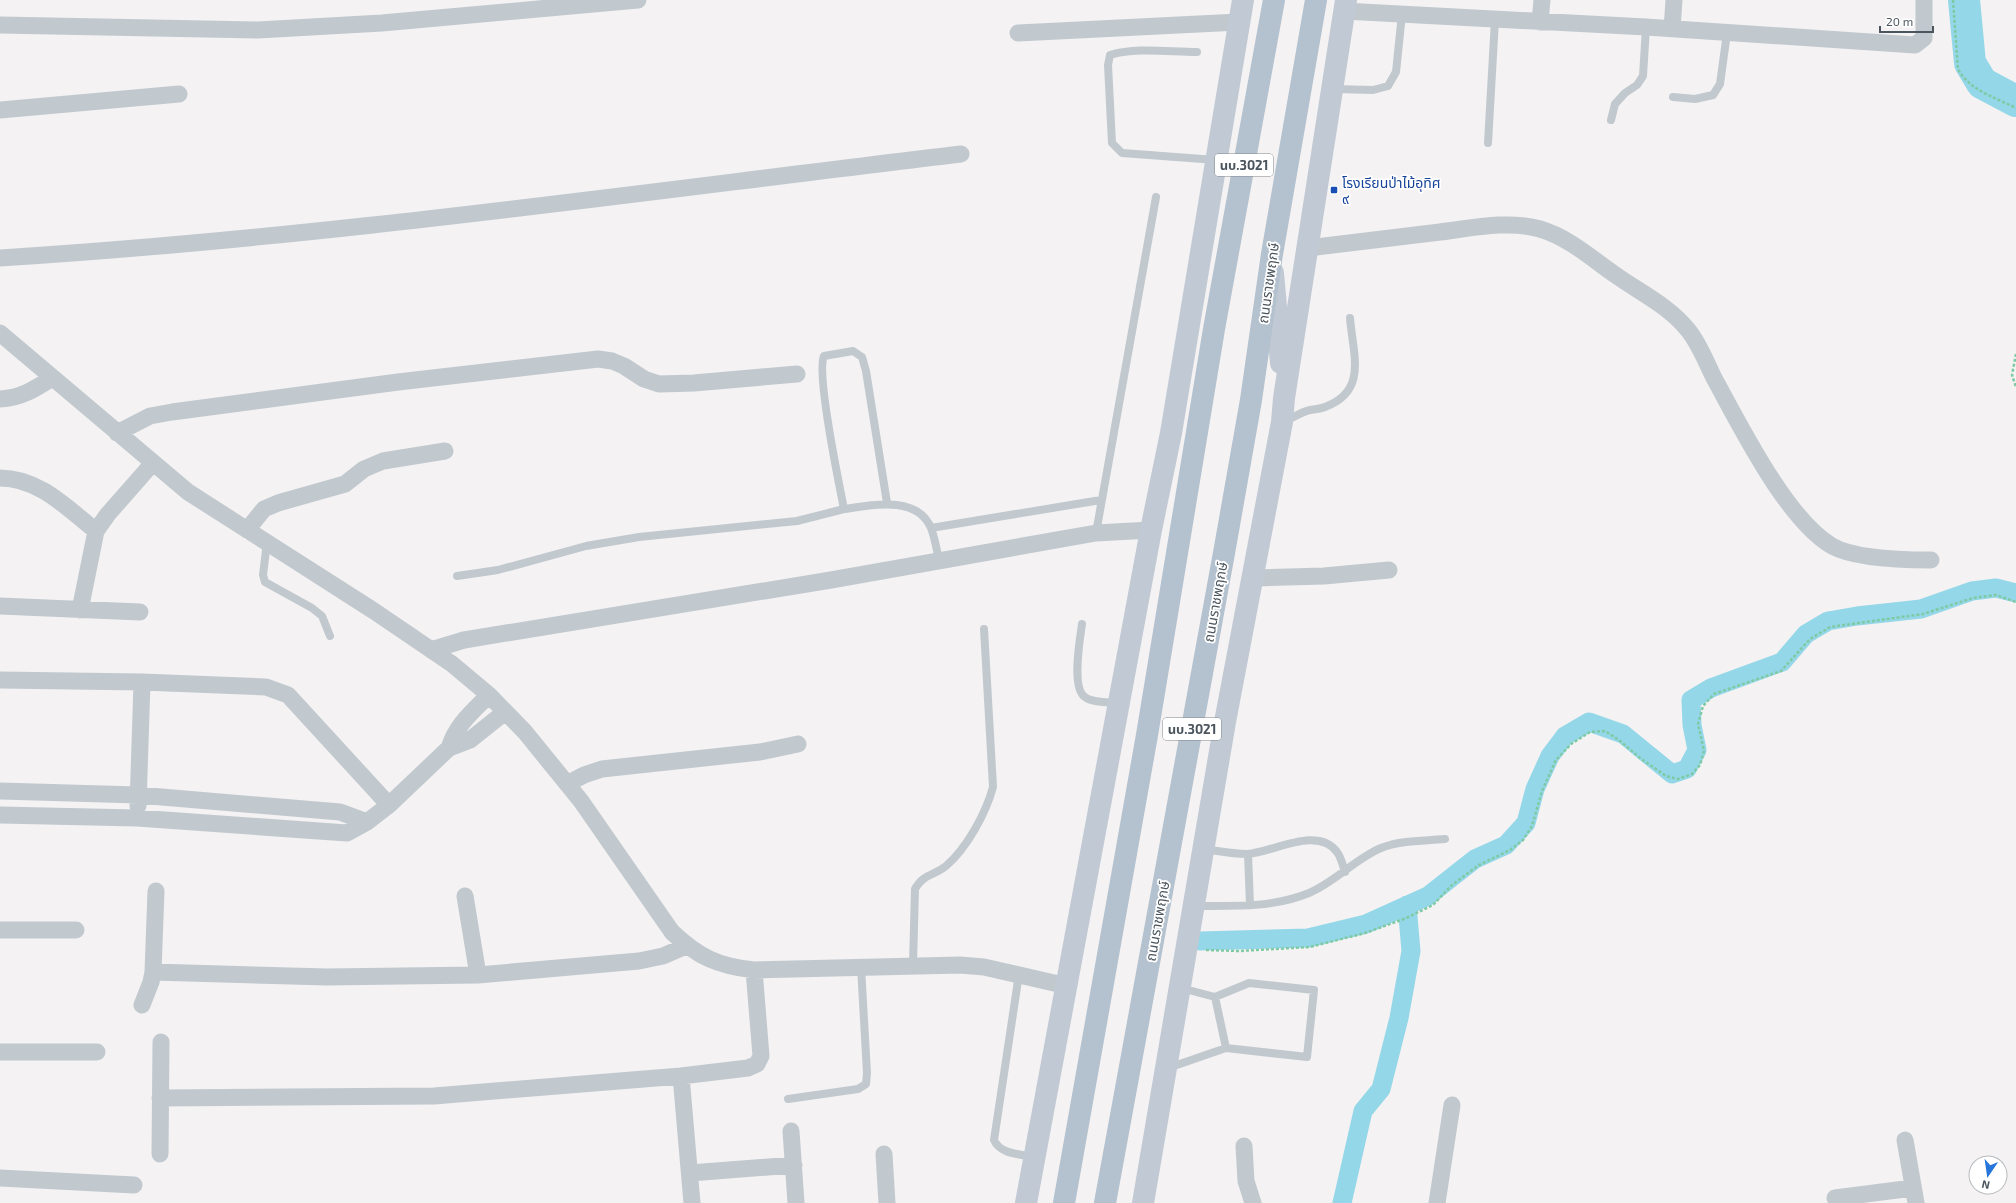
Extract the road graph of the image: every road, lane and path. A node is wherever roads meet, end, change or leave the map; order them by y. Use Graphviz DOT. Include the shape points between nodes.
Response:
graph roads {
  1 [pos="638,0"];
  2 [pos="1243,0"];
  3 [pos="1274,0"];
  4 [pos="1316,0"];
  5 [pos="1542,0"];
  6 [pos="1674,0"];
  7 [pos="1924,0"];
  8 [pos="1953,0"];
  9 [pos="1345,6"];
  10 [pos="1402,14"];
  11 [pos="1495,20"];
  12 [pos="1239,22"];
  13 [pos="1540,22"];
  14 [pos="0,25"];
  15 [pos="1646,27"];
  16 [pos="1672,29"];
  17 [pos="1018,33"];
  18 [pos="1727,33"];
  19 [pos="1197,52"];
  20 [pos="1333,89"];
  21 [pos="179,94"];
  22 [pos="1673,97"];
  23 [pos="2016,108"];
  24 [pos="0,110"];
  25 [pos="1611,120"];
  26 [pos="1488,143"];
  27 [pos="961,154"];
  28 [pos="1217,160"];
  29 [pos="1156,197"];
  30 [pos="1308,248"];
  31 [pos="1272,254"];
  32 [pos="0,258"];
  33 [pos="1350,318"];
  34 [pos="1214,329"];
  35 [pos="0,334"];
  36 [pos="2016,354"];
  37 [pos="797,374"];
  38 [pos="52,378"];
  39 [pos="2016,387"];
  40 [pos="1284,398"];
  41 [pos="0,399"];
  42 [pos="1282,422"];
  43 [pos="117,433"];
  44 [pos="1171,433"];
  45 [pos="445,450"];
  46 [pos="152,464"];
  47 [pos="0,478"];
  48 [pos="1101,500"];
  49 [pos="887,503"];
  50 [pos="844,509"];
  51 [pos="931,528"];
  52 [pos="246,530"];
  53 [pos="1151,530"];
  54 [pos="96,531"];
  55 [pos="1096,534"];
  56 [pos="267,541"];
  57 [pos="1931,560"];
  58 [pos="939,561"];
  59 [pos="1389,570"];
  60 [pos="457,576"];
  61 [pos="1254,578"];
  62 [pos="2016,602"];
  63 [pos="0,606"];
  64 [pos="80,610"];
  65 [pos="140,612"];
  66 [pos="1082,624"];
  67 [pos="984,629"];
  68 [pos="330,636"];
  69 [pos="431,650"];
  70 [pos="0,680"];
  71 [pos="142,682"];
  72 [pos="489,695"];
  73 [pos="1119,703"];
  74 [pos="505,712"];
  75 [pos="798,744"];
  76 [pos="449,748"];
  77 [pos="567,784"];
  78 [pos="0,791"];
  79 [pos="138,795"];
  80 [pos="389,805"];
  81 [pos="0,815"];
  82 [pos="137,818"];
  83 [pos="367,822"];
  84 [pos="1445,839"];
  85 [pos="1204,849"];
  86 [pos="1248,854"];
  87 [pos="1345,872"];
  88 [pos="156,891"];
  89 [pos="465,896"];
  90 [pos="1250,905"];
  91 [pos="1193,906"];
  92 [pos="0,930"];
  93 [pos="76,930"];
  94 [pos="686,946"];
  95 [pos="1186,950"];
  96 [pos="913,965"];
  97 [pos="862,967"];
  98 [pos="754,970"];
  99 [pos="153,972"];
  100 [pos="1019,974"];
  101 [pos="478,975"];
  102 [pos="1067,986"];
  103 [pos="1181,988"];
  104 [pos="1215,997"];
  105 [pos="142,1005"];
  106 [pos="161,1042"];
  107 [pos="1226,1048"];
  108 [pos="0,1052"];
  109 [pos="97,1052"];
  110 [pos="1166,1069"];
  111 [pos="681,1076"];
  112 [pos="160,1098"];
  113 [pos="788,1099"];
  114 [pos="1452,1105"];
  115 [pos="791,1131"];
  116 [pos="1905,1140"];
  117 [pos="1244,1146"];
  118 [pos="160,1154"];
  119 [pos="884,1154"];
  120 [pos="1034,1157"];
  121 [pos="794,1165"];
  122 [pos="690,1172"];
  123 [pos="0,1178"];
  124 [pos="134,1185"];
  125 [pos="1915,1195"];
  126 [pos="1835,1198"];
  127 [pos="692,1203"];
  128 [pos="796,1203"];
  129 [pos="887,1203"];
  130 [pos="1026,1203"];
  131 [pos="1064,1203"];
  132 [pos="1105,1203"];
  133 [pos="1143,1203"];
  134 [pos="1254,1203"];
  135 [pos="1437,1203"];
  1 -- 14 [label="street" via="382,23 258,30"];
  2 -- 12 [label="main road"];
  3 -- 34 [label="main road, นบ.3021"];
  4 -- 31 [label="main road, ถนนราชพฤกษ์ / นบ.3021"];
  5 -- 13 [label="street"];
  6 -- 16 [label="street"];
  7 -- 18 [label="street" via="1924,38 1915,45"];
  8 -- 23 [label="path" via="1958,69 1964,79 1974,87"];
  9 -- 10 [label="street"];
  9 -- 20 [label="main road"];
  10 -- 11 [label="street"];
  10 -- 20 [label="lane" via="1396,72 1388,86 1373,90"];
  11 -- 13 [label="street"];
  11 -- 26 [label="lane"];
  12 -- 17 [label="street"];
  12 -- 28 [label="main road"];
  13 -- 15 [label="street"];
  15 -- 16 [label="street"];
  15 -- 25 [label="lane" via="1643,76 1616,104"];
  16 -- 18 [label="street"];
  18 -- 22 [label="lane" via="1720,84 1713,95 1695,100"];
  19 -- 28 [label="lane" via="1139,51 1110,55 1108,65 1112,143 1122,153"];
  20 -- 30 [label="main road"];
  21 -- 24 [label="street"];
  27 -- 32 [label="street" via="421,219 244,238"];
  28 -- 44 [label="main road"];
  29 -- 48 [label="lane"];
  30 -- 40 [label="main road"];
  30 -- 57 [label="street" via="1506,225 1540,229 1563,239 1655,300 1689,331 1780,491 1814,533 1833,547 1856,554 1897,560"];
  31 -- 40 [label="main road"];
  31 -- 132 [label="main road, ถนนราชพฤกษ์ / นบ.3021" via="1226,546"];
  33 -- 42 [label="lane" via="1354,383 1346,395 1324,408 1309,410"];
  34 -- 44 [label="main road"];
  34 -- 131 [label="main road, นบ.3021" via="1146,743"];
  35 -- 38 [label="street"];
  36 -- 39 [label="path" via="2012,375"];
  37 -- 43 [label="street" via="659,384 644,379 618,363 598,359 172,412 150,416"];
  38 -- 41 [label="street" via="26,394"];
  38 -- 43 [label="street"];
  40 -- 42 [label="main road, นบ.3021"];
  42 -- 61 [label="main road, นบ.3021"];
  43 -- 46 [label="street"];
  44 -- 53 [label="main road"];
  45 -- 52 [label="street" via="384,461 364,469 345,484 278,503 264,509"];
  46 -- 52 [label="street" via="188,492"];
  46 -- 54 [label="street"];
  47 -- 54 [label="street" via="21,480 36,485"];
  48 -- 51 [label="lane"];
  48 -- 55 [label="lane"];
  49 -- 50 [label="lane"];
  49 -- 50 [label="lane" via="862,357 853,351 831,354 824,356 822,362 823,381"];
  49 -- 51 [label="lane" via="915,510 925,518"];
  50 -- 60 [label="lane" via="797,521 639,537 586,546 498,570"];
  51 -- 58 [label="lane"];
  52 -- 56 [label="street"];
  53 -- 55 [label="street"];
  53 -- 73 [label="main road"];
  54 -- 64 [label="street"];
  55 -- 58 [label="street"];
  56 -- 68 [label="lane" via="263,575 265,582 322,616"];
  56 -- 69 [label="street"];
  58 -- 69 [label="street" via="464,640"];
  59 -- 61 [label="street" via="1324,576"];
  61 -- 85 [label="main road, นบ.3021"];
  62 -- 95 [label="path" via="1996,595 1973,598 1923,614 1830,627 1810,639 1781,670 1714,694 1703,706 1698,724 1704,750 1700,764 1692,774 1678,780 1666,776 1605,731 1590,732 1571,744 1556,760 1542,791 1532,826 1523,840 1510,850 1479,865 1452,885 1434,905 1404,919 1310,947 1240,951"];
  63 -- 64 [label="street"];
  64 -- 65 [label="street"];
  66 -- 73 [label="lane" via="1078,671 1081,694 1086,698"];
  67 -- 96 [label="lane" via="993,787 985,812 954,858 945,867 920,880 915,889"];
  69 -- 72 [label="street"];
  70 -- 71 [label="street"];
  71 -- 79 [label="street"];
  71 -- 80 [label="street" via="266,687 279,690 288,695"];
  72 -- 74 [label="street"];
  72 -- 76 [label="street" via="459,725"];
  73 -- 102 [label="main road"];
  74 -- 76 [label="street" via="470,740"];
  74 -- 77 [label="street"];
  75 -- 77 [label="street" via="760,752 602,769"];
  76 -- 80 [label="street"];
  77 -- 94 [label="street" via="656,911"];
  78 -- 79 [label="street"];
  79 -- 82 [label="street"];
  79 -- 83 [label="street" via="340,812"];
  80 -- 83 [label="street"];
  81 -- 82 [label="street"];
  82 -- 83 [label="street" via="331,833 347,833"];
  84 -- 87 [label="lane" via="1382,848"];
  85 -- 86 [label="lane"];
  85 -- 91 [label="main road, นบ.3021"];
  86 -- 87 [label="lane" via="1290,843 1315,841 1330,845 1338,852"];
  86 -- 90 [label="lane"];
  87 -- 90 [label="lane" via="1325,886 1307,894"];
  88 -- 99 [label="street"];
  89 -- 101 [label="street"];
  90 -- 91 [label="lane"];
  91 -- 95 [label="main road, นบ.3021"];
  92 -- 93 [label="street"];
  94 -- 98 [label="street" via="714,962"];
  94 -- 101 [label="street" via="663,956 639,961"];
  95 -- 103 [label="main road, นบ.3021"];
  96 -- 97 [label="street"];
  96 -- 100 [label="street" via="984,967"];
  97 -- 98 [label="street"];
  97 -- 113 [label="lane" via="866,1084 858,1089"];
  98 -- 111 [label="street" via="762,1056 757,1064 748,1068"];
  99 -- 101 [label="street" via="304,977"];
  99 -- 105 [label="street" via="152,982"];
  100 -- 102 [label="street"];
  100 -- 120 [label="lane" via="994,1140 997,1146 1005,1151"];
  102 -- 120 [label="main road"];
  103 -- 104 [label="lane"];
  103 -- 110 [label="main road, นบ.3021"];
  104 -- 107 [label="lane"];
  104 -- 107 [label="lane" via="1249,983 1314,990 1306,1057"];
  106 -- 112 [label="street"];
  107 -- 110 [label="lane"];
  108 -- 109 [label="street"];
  110 -- 133 [label="main road, นบ.3021"];
  111 -- 112 [label="street" via="434,1096"];
  111 -- 122 [label="street"];
  112 -- 118 [label="street"];
  114 -- 135 [label="street"];
  115 -- 121 [label="street"];
  116 -- 125 [label="street"];
  117 -- 134 [label="street" via="1246,1181"];
  119 -- 129 [label="street"];
  120 -- 130 [label="main road"];
  121 -- 122 [label="street"];
  121 -- 128 [label="street"];
  122 -- 127 [label="street"];
  123 -- 124 [label="street"];
  125 -- 126 [label="street"];
}
